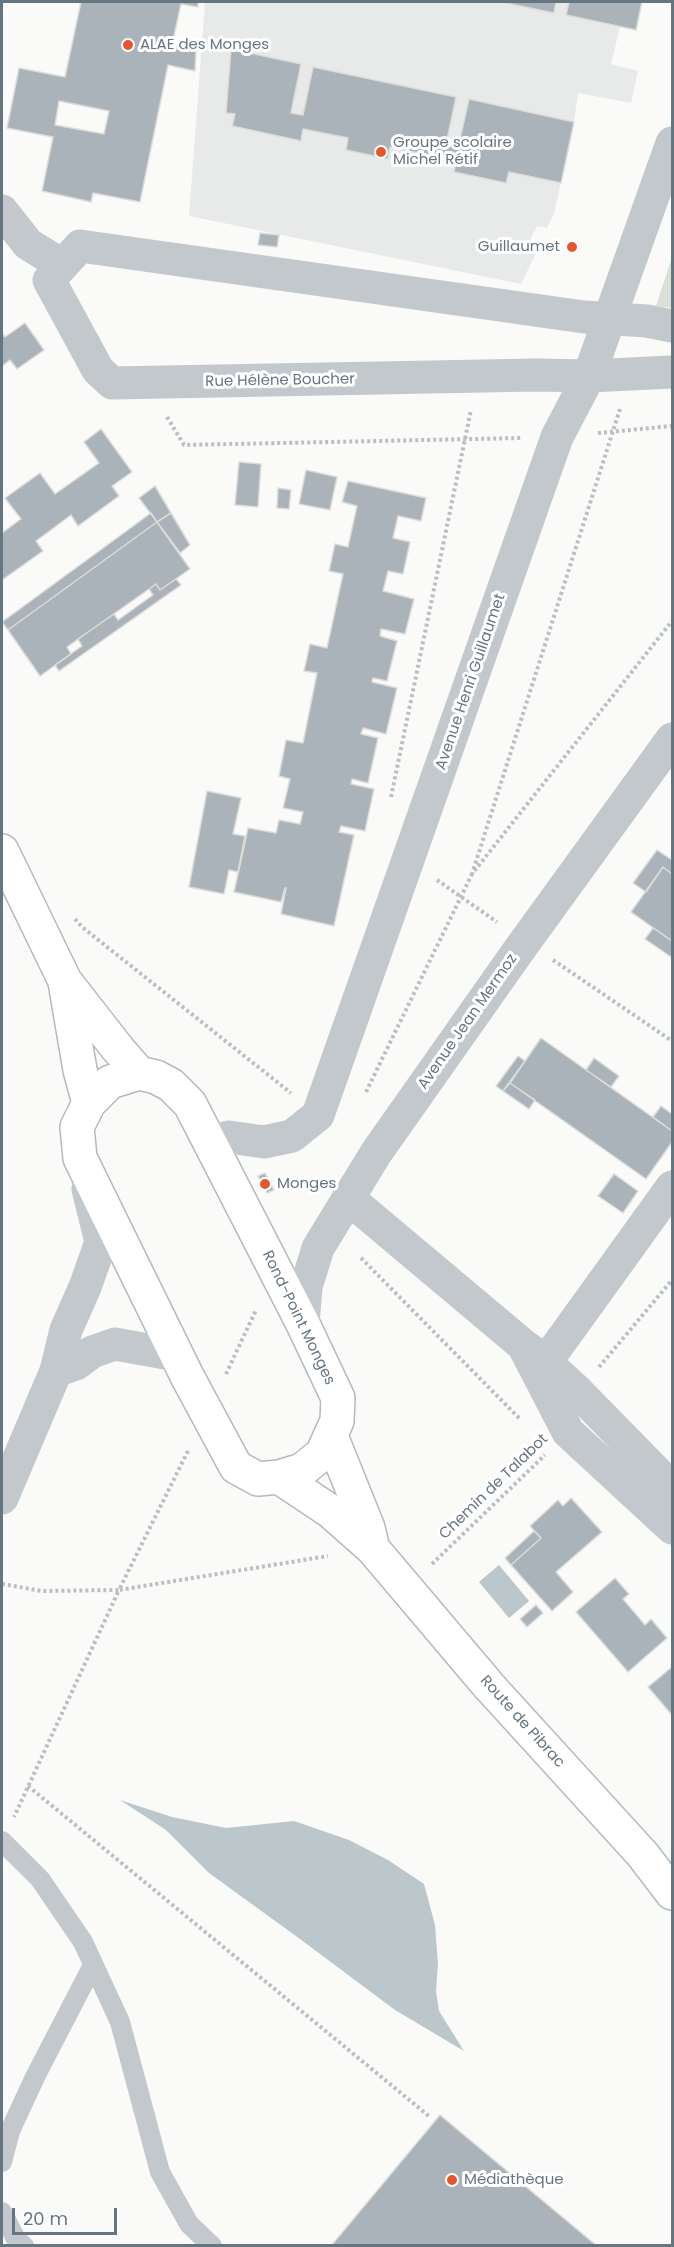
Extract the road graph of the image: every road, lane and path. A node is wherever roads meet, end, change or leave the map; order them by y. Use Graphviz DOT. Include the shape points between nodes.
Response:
graph roads {
  1 [pos="672,143"];
  2 [pos="2,211"];
  3 [pos="62,265"];
  4 [pos="609,318"];
  5 [pos="672,326"];
  6 [pos="672,372"];
  7 [pos="632,374"];
  8 [pos="589,376"];
  9 [pos="478,377"];
  10 [pos="146,384"];
  11 [pos="672,426"];
  12 [pos="613,432"];
  13 [pos="557,437"];
  14 [pos="465,439"];
  15 [pos="672,621"];
  16 [pos="672,739"];
  17 [pos="389,808"];
  18 [pos="2,852"];
  19 [pos="472,874"];
  20 [pos="75,918"];
  21 [pos="65,981"];
  22 [pos="139,1073"];
  23 [pos="365,1093"];
  24 [pos="89,1103"];
  25 [pos="318,1115"];
  26 [pos="211,1143"];
  27 [pos="80,1158"];
  28 [pos="672,1187"];
  29 [pos="348,1198"];
  30 [pos="672,1280"];
  31 [pos="303,1324"];
  32 [pos="539,1351"];
  33 [pos="176,1355"];
  34 [pos="56,1371"];
  35 [pos="578,1392"];
  36 [pos="568,1432"];
  37 [pos="332,1436"];
  38 [pos="279,1477"];
  39 [pos="672,1488"];
  40 [pos="2,1498"];
  41 [pos="672,1528"];
  42 [pos="373,1549"];
  43 [pos="425,1570"];
  44 [pos="2,1584"];
  45 [pos="28,1786"];
  46 [pos="2,1841"];
  47 [pos="672,1893"];
  48 [pos="93,1965"];
  49 [pos="430,2116"];
  50 [pos="2,2162"];
  51 [pos="2,2212"];
  52 [pos="24,2246"];
  53 [pos="212,2246"];
  1 -- 4 [label="street, Avenue Henri Guillaumet"];
  2 -- 3 [label="street" via="28,244"];
  3 -- 4 [label="street" via="80,246"];
  3 -- 10 [label="street, Rue Hélène Boucher" via="49,280 98,370 112,383"];
  4 -- 5 [label="street"];
  4 -- 8 [label="street, Avenue Henri Guillaumet"];
  6 -- 7 [label="street, Rue Hélène Boucher"];
  7 -- 8 [label="street, Rue Hélène Boucher"];
  7 -- 12 [label="path"];
  8 -- 9 [label="street, Rue Hélène Boucher"];
  8 -- 13 [label="street, Avenue Henri Guillaumet"];
  9 -- 10 [label="street, Rue Hélène Boucher"];
  9 -- 14 [label="path"];
  10 -- 14 [label="path" via="184,445"];
  11 -- 12 [label="path"];
  12 -- 13 [label="path"];
  12 -- 19 [label="path"];
  13 -- 14 [label="path"];
  13 -- 25 [label="street, Avenue Henri Guillaumet"];
  14 -- 17 [label="path"];
  15 -- 19 [label="path"];
  16 -- 29 [label="street, Avenue Jean Mermoz" via="519,950"];
  18 -- 21 [label="main road"];
  19 -- 23 [label="path"];
  20 -- 25 [label="path"];
  21 -- 22 [label="main road"];
  21 -- 24 [label="main road"];
  22 -- 24 [label="main road, Rond-Point Monges" via="110,1083"];
  22 -- 26 [label="main road, Rond-Point Monges" via="171,1085 190,1104"];
  24 -- 27 [label="main road, Rond-Point Monges" via="77,1127"];
  25 -- 26 [label="street" via="292,1136 264,1142 229,1137"];
  26 -- 31 [label="main road, Rond-Point Monges"];
  27 -- 33 [label="main road, Rond-Point Monges"];
  27 -- 34 [label="street" via="101,1242 66,1330"];
  28 -- 32 [label="street"];
  29 -- 31 [label="street, Avenue Jean Mermoz" via="318,1248 306,1287"];
  29 -- 32 [label="street"];
  30 -- 35 [label="path"];
  31 -- 37 [label="main road, Rond-Point Monges" via="338,1398"];
  32 -- 35 [label="street"];
  32 -- 36 [label="street"];
  33 -- 34 [label="street" via="115,1344"];
  33 -- 38 [label="main road, Rond-Point Monges" via="236,1467 258,1479"];
  34 -- 40 [label="street"];
  35 -- 39 [label="street"];
  36 -- 41 [label="street"];
  36 -- 43 [label="path, Chemin de Talabot"];
  37 -- 38 [label="main road, Rond-Point Monges" via="322,1454 302,1470"];
  37 -- 42 [label="main road, Route de Pibrac"];
  38 -- 42 [label="main road, Route de Pibrac" via="330,1511"];
  42 -- 47 [label="main road, Route de Pibrac" via="489,1686 643,1855"];
  44 -- 45 [label="path" via="42,1592 119,1590"];
  45 -- 46 [label="path"];
  45 -- 49 [label="path"];
  46 -- 48 [label="lane" via="40,1879 83,1942"];
  48 -- 50 [label="lane" via="10,2131"];
  48 -- 53 [label="lane" via="120,2022 160,2172 189,2224"];
  51 -- 52 [label="lane"];
}
